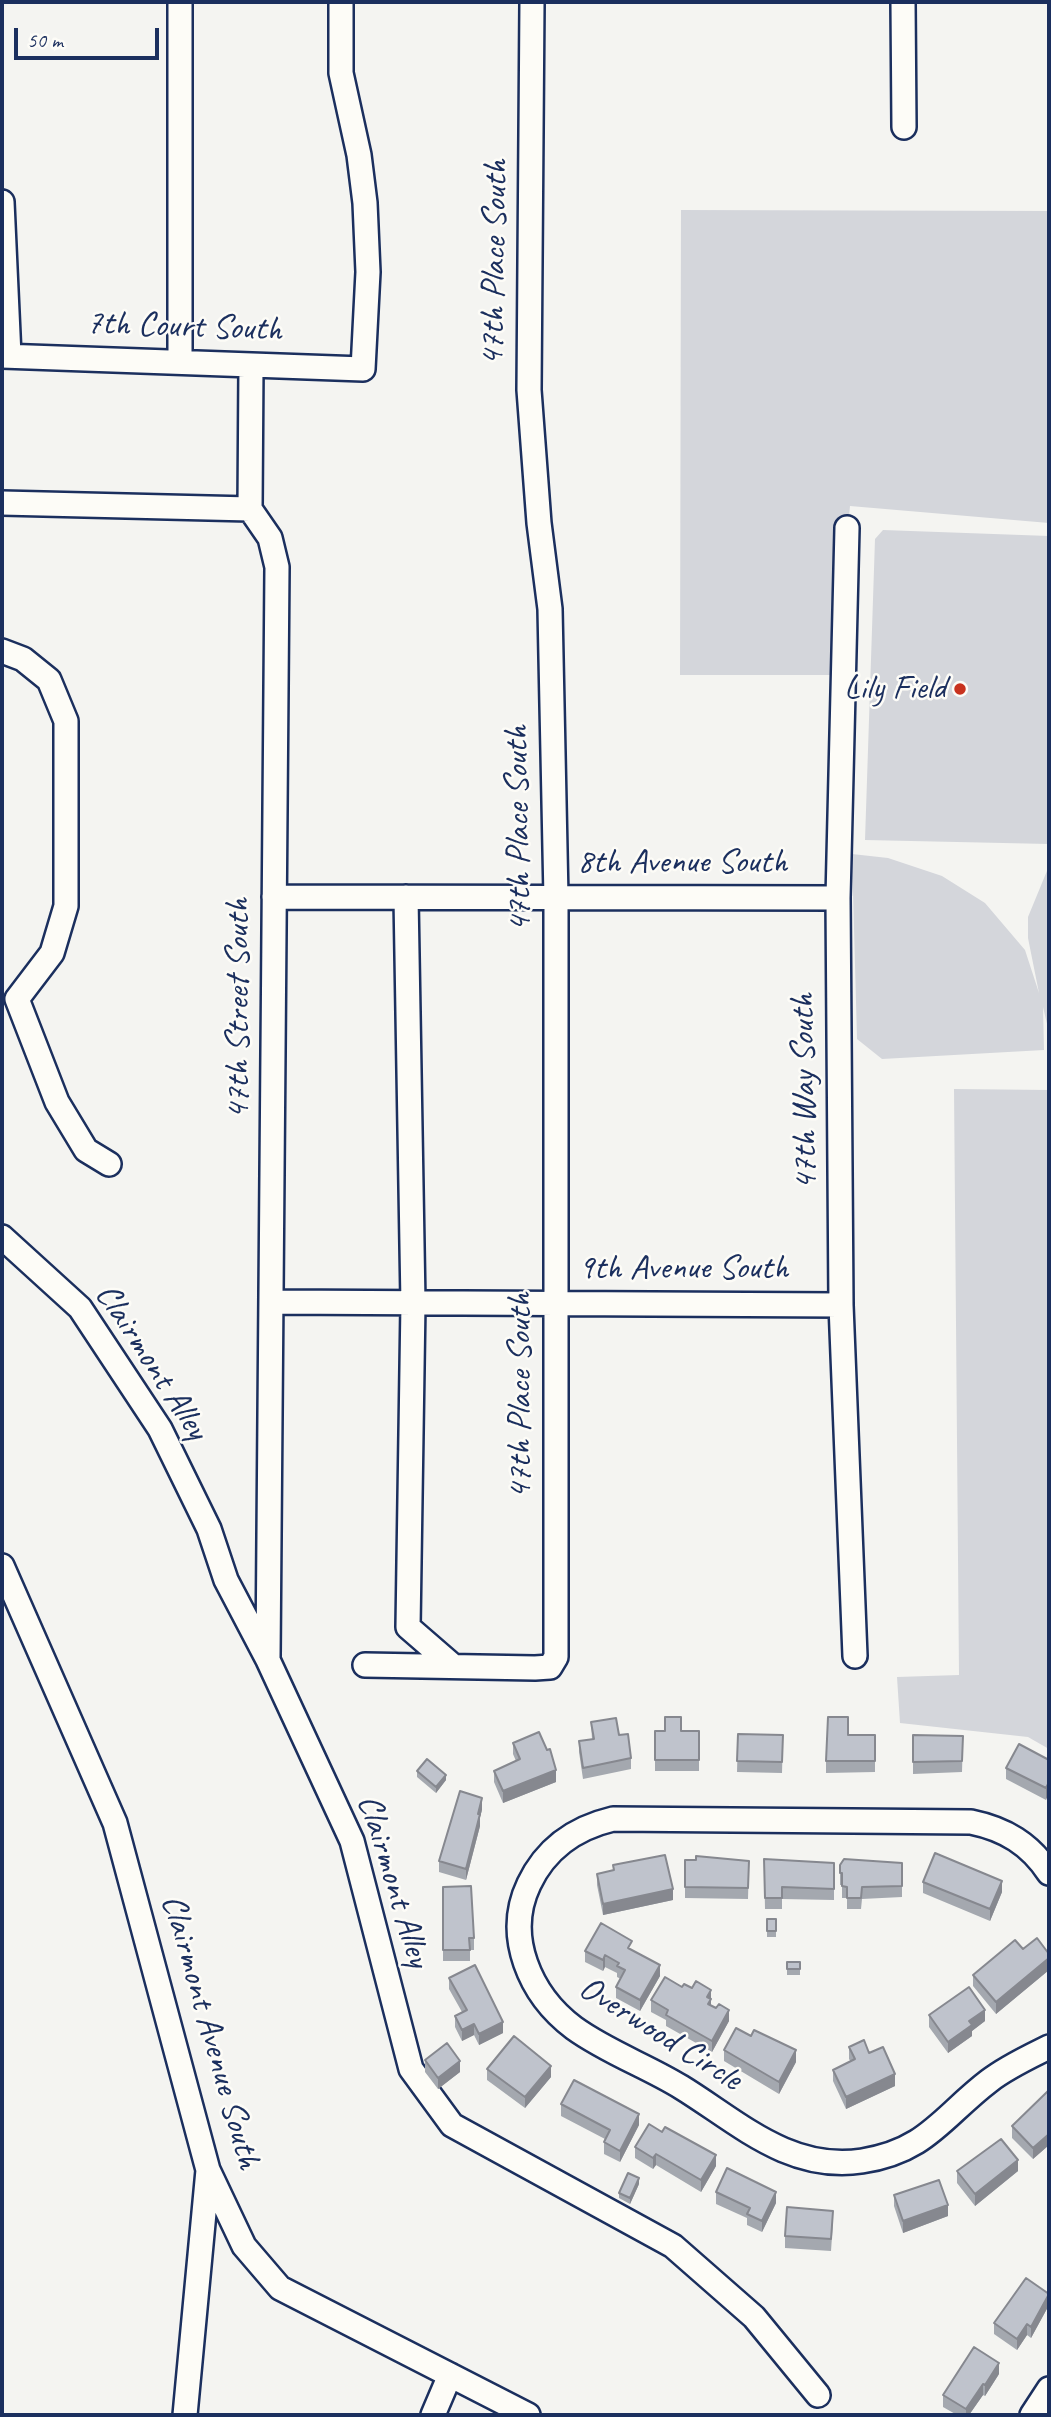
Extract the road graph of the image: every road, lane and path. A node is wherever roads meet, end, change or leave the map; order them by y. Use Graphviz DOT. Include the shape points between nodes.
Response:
graph roads {
  1 [pos="180,2"];
  2 [pos="341,2"];
  3 [pos="532,2"];
  4 [pos="903,2"];
  5 [pos="904,127"];
  6 [pos="2,202"];
  7 [pos="5,356"];
  8 [pos="180,362"];
  9 [pos="251,365"];
  10 [pos="2,503"];
  11 [pos="250,509"];
  12 [pos="847,528"];
  13 [pos="2,651"];
  14 [pos="274,897"];
  15 [pos="405,897"];
  16 [pos="556,898"];
  17 [pos="838,898"];
  18 [pos="9,1001"];
  19 [pos="108,1164"];
  20 [pos="2,1237"];
  21 [pos="273,1302"];
  22 [pos="413,1303"];
  23 [pos="556,1304"];
  24 [pos="841,1305"];
  25 [pos="2,1566"];
  26 [pos="855,1656"];
  27 [pos="268,1660"];
  28 [pos="365,1665"];
  29 [pos="453,1666"];
  30 [pos="1049,1873"];
  31 [pos="1049,2047"];
  32 [pos="208,2170"];
  33 [pos="450,2375"];
  34 [pos="1049,2389"];
  35 [pos="818,2395"];
  36 [pos="185,2415"];
  37 [pos="433,2415"];
  38 [pos="528,2415"];
  39 [pos="1032,2415"];
  1 -- 8 [label="street"];
  2 -- 9 [label="street, 7th Court South" via="341,73 365,203 368,272 363,369"];
  3 -- 16 [label="street, 47th Place South" via="529,390 550,610"];
  4 -- 5 [label="street"];
  6 -- 7 [label="street"];
  7 -- 8 [label="street, 7th Court South"];
  8 -- 9 [label="street, 7th Court South"];
  9 -- 11 [label="street"];
  10 -- 11 [label="street"];
  11 -- 14 [label="street, 47th Street South" via="270,538 277,567"];
  12 -- 17 [label="street, 47th Way South"];
  13 -- 18 [label="street" via="23,659 49,680 66,721 66,906 52,953"];
  14 -- 15 [label="street, 8th Avenue South"];
  14 -- 21 [label="street, 47th Street South"];
  15 -- 16 [label="street, 8th Avenue South"];
  15 -- 22 [label="street"];
  16 -- 17 [label="street, 8th Avenue South"];
  16 -- 23 [label="street, 47th Place South"];
  17 -- 24 [label="street, 47th Way South"];
  18 -- 19 [label="street" via="57,1102 86,1150"];
  20 -- 27 [label="street, Clairmont Alley" via="80,1308 160,1429 209,1530 226,1580"];
  21 -- 22 [label="street, 9th Avenue South"];
  21 -- 27 [label="street, 47th Street South"];
  22 -- 23 [label="street, 9th Avenue South"];
  22 -- 29 [label="street" via="408,1627"];
  23 -- 24 [label="street, 9th Avenue South"];
  23 -- 29 [label="street, 47th Place South" via="556,1657 550,1667"];
  24 -- 26 [label="street, 47th Way South"];
  25 -- 32 [label="street, Clairmont Avenue South" via="115,1823"];
  27 -- 35 [label="street, Clairmont Alley" via="352,1841 411,2069 452,2125 673,2246 754,2317"];
  28 -- 29 [label="street"];
  30 -- 31 [label="street, Overwood Circle" via="1034,1853 1012,1836 971,1822 613,1819 575,1833 543,1859 522,1904 519,1937 538,1990 575,2029 663,2076 771,2146 806,2158 852,2162 899,2151 933,2132 989,2081"];
  32 -- 33 [label="street, Clairmont Avenue South" via="244,2246 280,2288"];
  32 -- 36 [label="street"];
  33 -- 37 [label="street"];
  33 -- 38 [label="street, Clairmont Avenue South"];
  34 -- 39 [label="street"];
}
